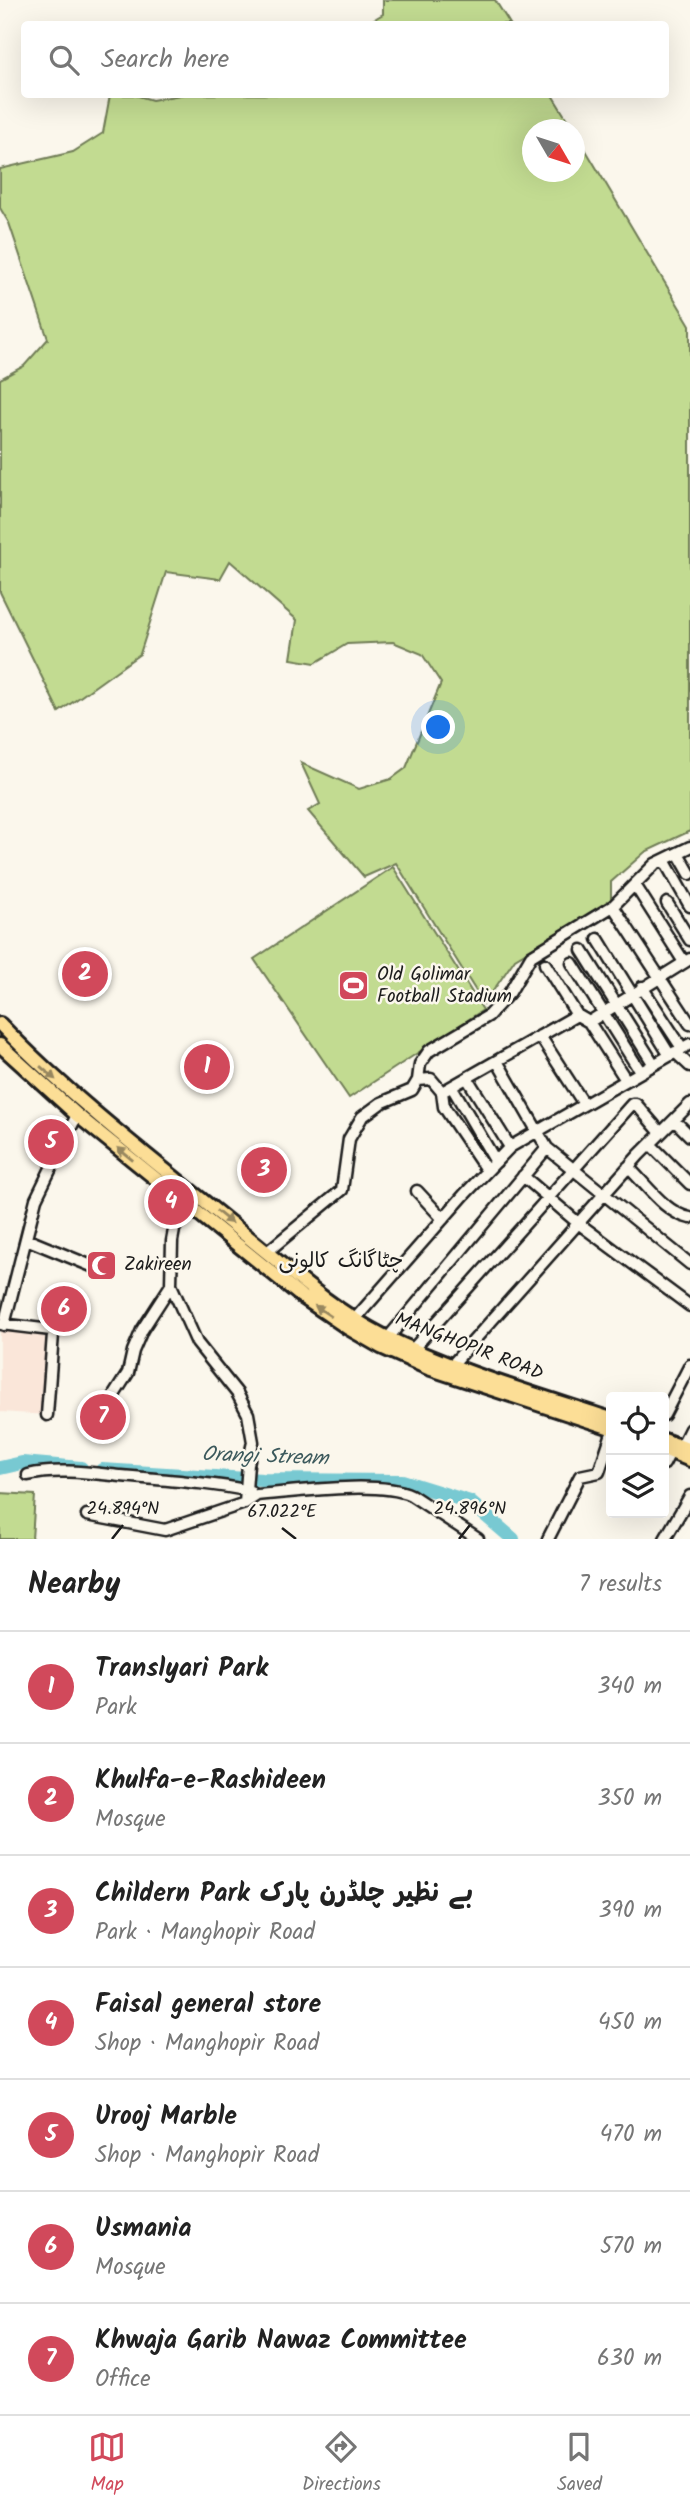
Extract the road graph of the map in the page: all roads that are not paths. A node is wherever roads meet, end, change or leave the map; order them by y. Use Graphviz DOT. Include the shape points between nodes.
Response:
graph roads {
  1 [pos="690,847"];
  2 [pos="678,853"];
  3 [pos="664,860"];
  4 [pos="690,874"];
  5 [pos="635,885"];
  6 [pos="667,903"];
  7 [pos="613,906"];
  8 [pos="690,906"];
  9 [pos="598,939"];
  10 [pos="690,940"];
  11 [pos="582,950"];
  12 [pos="687,960"];
  13 [pos="572,963"];
  14 [pos="545,964"];
  15 [pos="660,976"];
  16 [pos="642,987"];
  17 [pos="632,993"];
  18 [pos="617,1003"];
  19 [pos="604,1011"];
  20 [pos="577,1015"];
  21 [pos="589,1022"];
  22 [pos="0,1024"];
  23 [pos="690,1024"];
  24 [pos="540,1036"];
  25 [pos="0,1045"];
  26 [pos="679,1050"];
  27 [pos="497,1061"];
  28 [pos="653,1063"];
  29 [pos="690,1066"];
  30 [pos="640,1072"];
  31 [pos="467,1078"];
  32 [pos="418,1080"];
  33 [pos="626,1080"];
  34 [pos="447,1089"];
  35 [pos="584,1104"];
  36 [pos="690,1104"];
  37 [pos="77,1115"];
  38 [pos="674,1120"];
  39 [pos="539,1131"];
  40 [pos="660,1133"];
  41 [pos="690,1136"];
  42 [pos="650,1144"];
  43 [pos="510,1147"];
  44 [pos="547,1148"];
  45 [pos="496,1161"];
  46 [pos="628,1167"];
  47 [pos="573,1169"];
  48 [pos="487,1171"];
  49 [pos="523,1176"];
  50 [pos="690,1184"];
  51 [pos="417,1191"];
  52 [pos="603,1195"];
  53 [pos="548,1198"];
  54 [pos="187,1204"];
  55 [pos="690,1218"];
  56 [pos="443,1219"];
  57 [pos="579,1223"];
  58 [pos="26,1239"];
  59 [pos="267,1252"];
  60 [pos="690,1264"];
  61 [pos="94,1267"];
  62 [pos="172,1284"];
  63 [pos="690,1306"];
  64 [pos="4,1311"];
  65 [pos="355,1319"];
  66 [pos="2,1324"];
  67 [pos="387,1338"];
  68 [pos="413,1349"];
  69 [pos="452,1365"];
  70 [pos="690,1365"];
  71 [pos="669,1405"];
  72 [pos="107,1406"];
  73 [pos="47,1415"];
  74 [pos="606,1417"];
  75 [pos="606,1427"];
  76 [pos="690,1429"];
  77 [pos="606,1451"];
  78 [pos="674,1452"];
  79 [pos="690,1460"];
  80 [pos="28,1475"];
  81 [pos="246,1490"];
  82 [pos="257,1495"];
  83 [pos="690,1496"];
  84 [pos="245,1503"];
  85 [pos="87,1515"];
  86 [pos="478,1539"];
  87 [pos="548,1539"];
  88 [pos="665,1539"];
  1 -- 2 [label="street"];
  2 -- 3 [label="street"];
  2 -- 4 [label="street"];
  3 -- 5 [label="street"];
  3 -- 8 [label="street"];
  5 -- 7 [label="street"];
  5 -- 12 [label="street"];
  6 -- 10 [label="street"];
  7 -- 15 [label="street"];
  7 -- 32 [label="street" via="531,956 510,992 488,1016 429,1051 420,1064"];
  9 -- 17 [label="street"];
  11 -- 18 [label="street"];
  12 -- 15 [label="street"];
  13 -- 19 [label="street"];
  14 -- 20 [label="street"];
  15 -- 16 [label="street"];
  15 -- 23 [label="street"];
  16 -- 17 [label="street"];
  16 -- 26 [label="street"];
  17 -- 18 [label="street"];
  17 -- 26 [label="street"];
  18 -- 19 [label="street"];
  18 -- 28 [label="street"];
  19 -- 21 [label="street"];
  19 -- 30 [label="street"];
  20 -- 21 [label="street"];
  20 -- 24 [label="street"];
  21 -- 33 [label="street"];
  22 -- 59 [label="main road, MANGHOPIR ROAD, one-way" via="36,1062"];
  24 -- 27 [label="street"];
  24 -- 35 [label="street"];
  25 -- 37 [label="main road, MANGHOPIR ROAD"];
  26 -- 28 [label="street"];
  26 -- 29 [label="street"];
  27 -- 31 [label="street"];
  27 -- 39 [label="street"];
  28 -- 30 [label="street"];
  30 -- 33 [label="street"];
  31 -- 34 [label="street"];
  31 -- 43 [label="street"];
  32 -- 34 [label="street" via="431,1079"];
  32 -- 59 [label="street" via="412,1090 362,1117 349,1139 342,1190"];
  33 -- 35 [label="street"];
  34 -- 45 [label="street"];
  34 -- 48 [label="street" via="444,1107"];
  35 -- 39 [label="street"];
  36 -- 38 [label="street"];
  54 -- 37 [label="main road, MANGHOPIR ROAD, one-way"];
  37 -- 58 [label="street" via="36,1199"];
  38 -- 40 [label="street"];
  38 -- 41 [label="street"];
  39 -- 43 [label="street"];
  39 -- 44 [label="street"];
  40 -- 42 [label="street"];
  40 -- 47 [label="street" via="634,1103"];
  42 -- 46 [label="street"];
  42 -- 50 [label="street"];
  43 -- 45 [label="street"];
  44 -- 47 [label="street"];
  44 -- 49 [label="street"];
  45 -- 48 [label="street"];
  46 -- 52 [label="street"];
  46 -- 55 [label="street" via="670,1208"];
  47 -- 52 [label="street"];
  47 -- 53 [label="street"];
  48 -- 56 [label="street"];
  49 -- 53 [label="street"];
  49 -- 67 [label="street"];
  51 -- 56 [label="street"];
  52 -- 57 [label="street"];
  52 -- 60 [label="street"];
  53 -- 57 [label="street"];
  53 -- 68 [label="street"];
  54 -- 62 [label="street" via="174,1230"];
  75 -- 54 [label="main road, MANGHOPIR ROAD, one-way" via="381,1347 301,1296"];
  56 -- 65 [label="street"];
  57 -- 63 [label="street"];
  57 -- 69 [label="street"];
  58 -- 61 [label="street"];
  58 -- 64 [label="street"];
  59 -- 65 [label="main road, MANGHOPIR ROAD"];
  62 -- 72 [label="street" via="142,1330 128,1373"];
  62 -- 81 [label="street" via="197,1343 248,1414 253,1442"];
  64 -- 66 [label="street"];
  65 -- 67 [label="main road, MANGHOPIR ROAD"];
  66 -- 73 [label="street" via="52,1332"];
  67 -- 68 [label="main road, MANGHOPIR ROAD"];
  68 -- 69 [label="main road, MANGHOPIR ROAD"];
  69 -- 74 [label="main road, MANGHOPIR ROAD"];
  70 -- 71 [label="street"];
  76 -- 78 [label="street"];
  77 -- 87 [label="street" via="599,1472 580,1476"];
  78 -- 79 [label="main road"];
  80 -- 81 [label="street" via="100,1474"];
  81 -- 82 [label="street"];
  81 -- 84 [label="street"];
  82 -- 84 [label="street"];
  82 -- 86 [label="street" via="401,1490"];
  83 -- 88 [label="street"];
  84 -- 85 [label="street" via="165,1530"];
}
